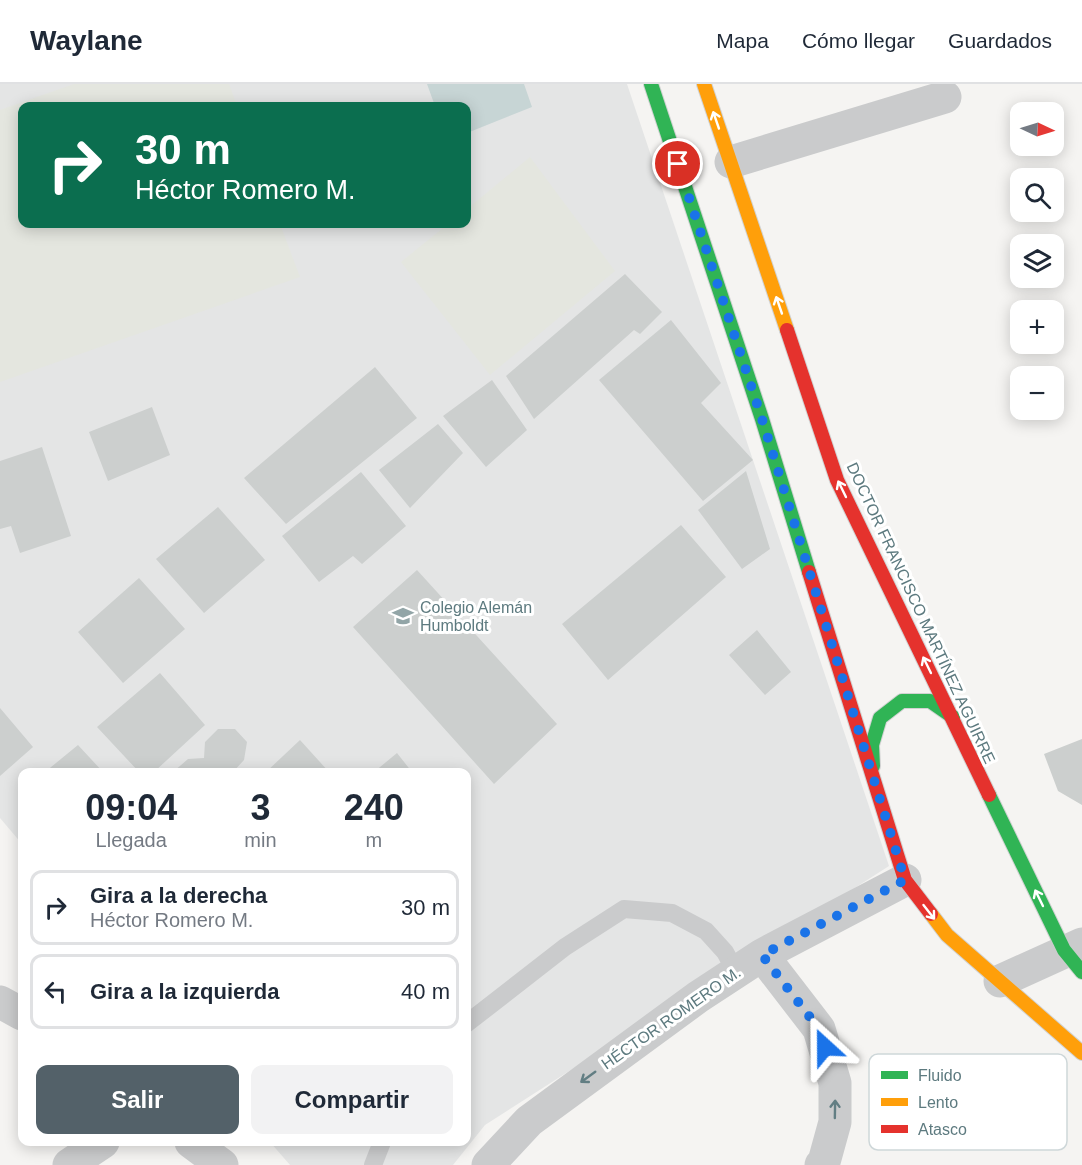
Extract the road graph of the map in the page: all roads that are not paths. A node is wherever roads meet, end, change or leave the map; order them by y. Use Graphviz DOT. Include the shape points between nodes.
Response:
graph roads {
  1 [pos="651,84"];
  2 [pos="704,84"];
  3 [pos="945,97"];
  4 [pos="730,162"];
  5 [pos="953,717"];
  6 [pos="873,783"];
  7 [pos="905,880"];
  8 [pos="1076,956"];
  9 [pos="749,964"];
  10 [pos="1000,981"];
  11 [pos="0,1002"];
  12 [pos="18,1012"];
  13 [pos="471,1020"];
  14 [pos="1082,1053"];
  15 [pos="97,1146"];
  16 [pos="196,1146"];
  17 [pos="380,1146"];
  18 [pos="69,1165"];
  19 [pos="222,1165"];
  20 [pos="373,1165"];
  21 [pos="488,1165"];
  22 [pos="821,1165"];
  1 -- 6 [label="street" via="762,419"];
  4 -- 2 [label="street, DOCTOR FRANCISCO MARTÍNEZ AGUIRRE, one-way"];
  3 -- 4 [label="street"];
  5 -- 4 [label="street, DOCTOR FRANCISCO MARTÍNEZ AGUIRRE, one-way" via="837,480"];
  5 -- 6 [label="street" via="930,701 902,701 880,718 872,745"];
  8 -- 5 [label="street, DOCTOR FRANCISCO MARTÍNEZ AGUIRRE, one-way"];
  6 -- 7 [label="street"];
  7 -- 9 [label="street, HÉCTOR ROMERO M."];
  7 -- 10 [label="street, one-way" via="947,935"];
  8 -- 10 [label="street"];
  9 -- 13 [label="lane" via="725,952 706,931 672,913 624,909 565,947"];
  9 -- 21 [label="street, HÉCTOR ROMERO M., one-way" via="529,1120"];
  22 -- 9 [label="street, one-way" via="835,1122 835,1083 819,1029"];
  10 -- 14 [label="street"];
  11 -- 12 [label="street"];
  15 -- 18 [label="street"];
  16 -- 19 [label="street"];
  17 -- 20 [label="lane"];
}
